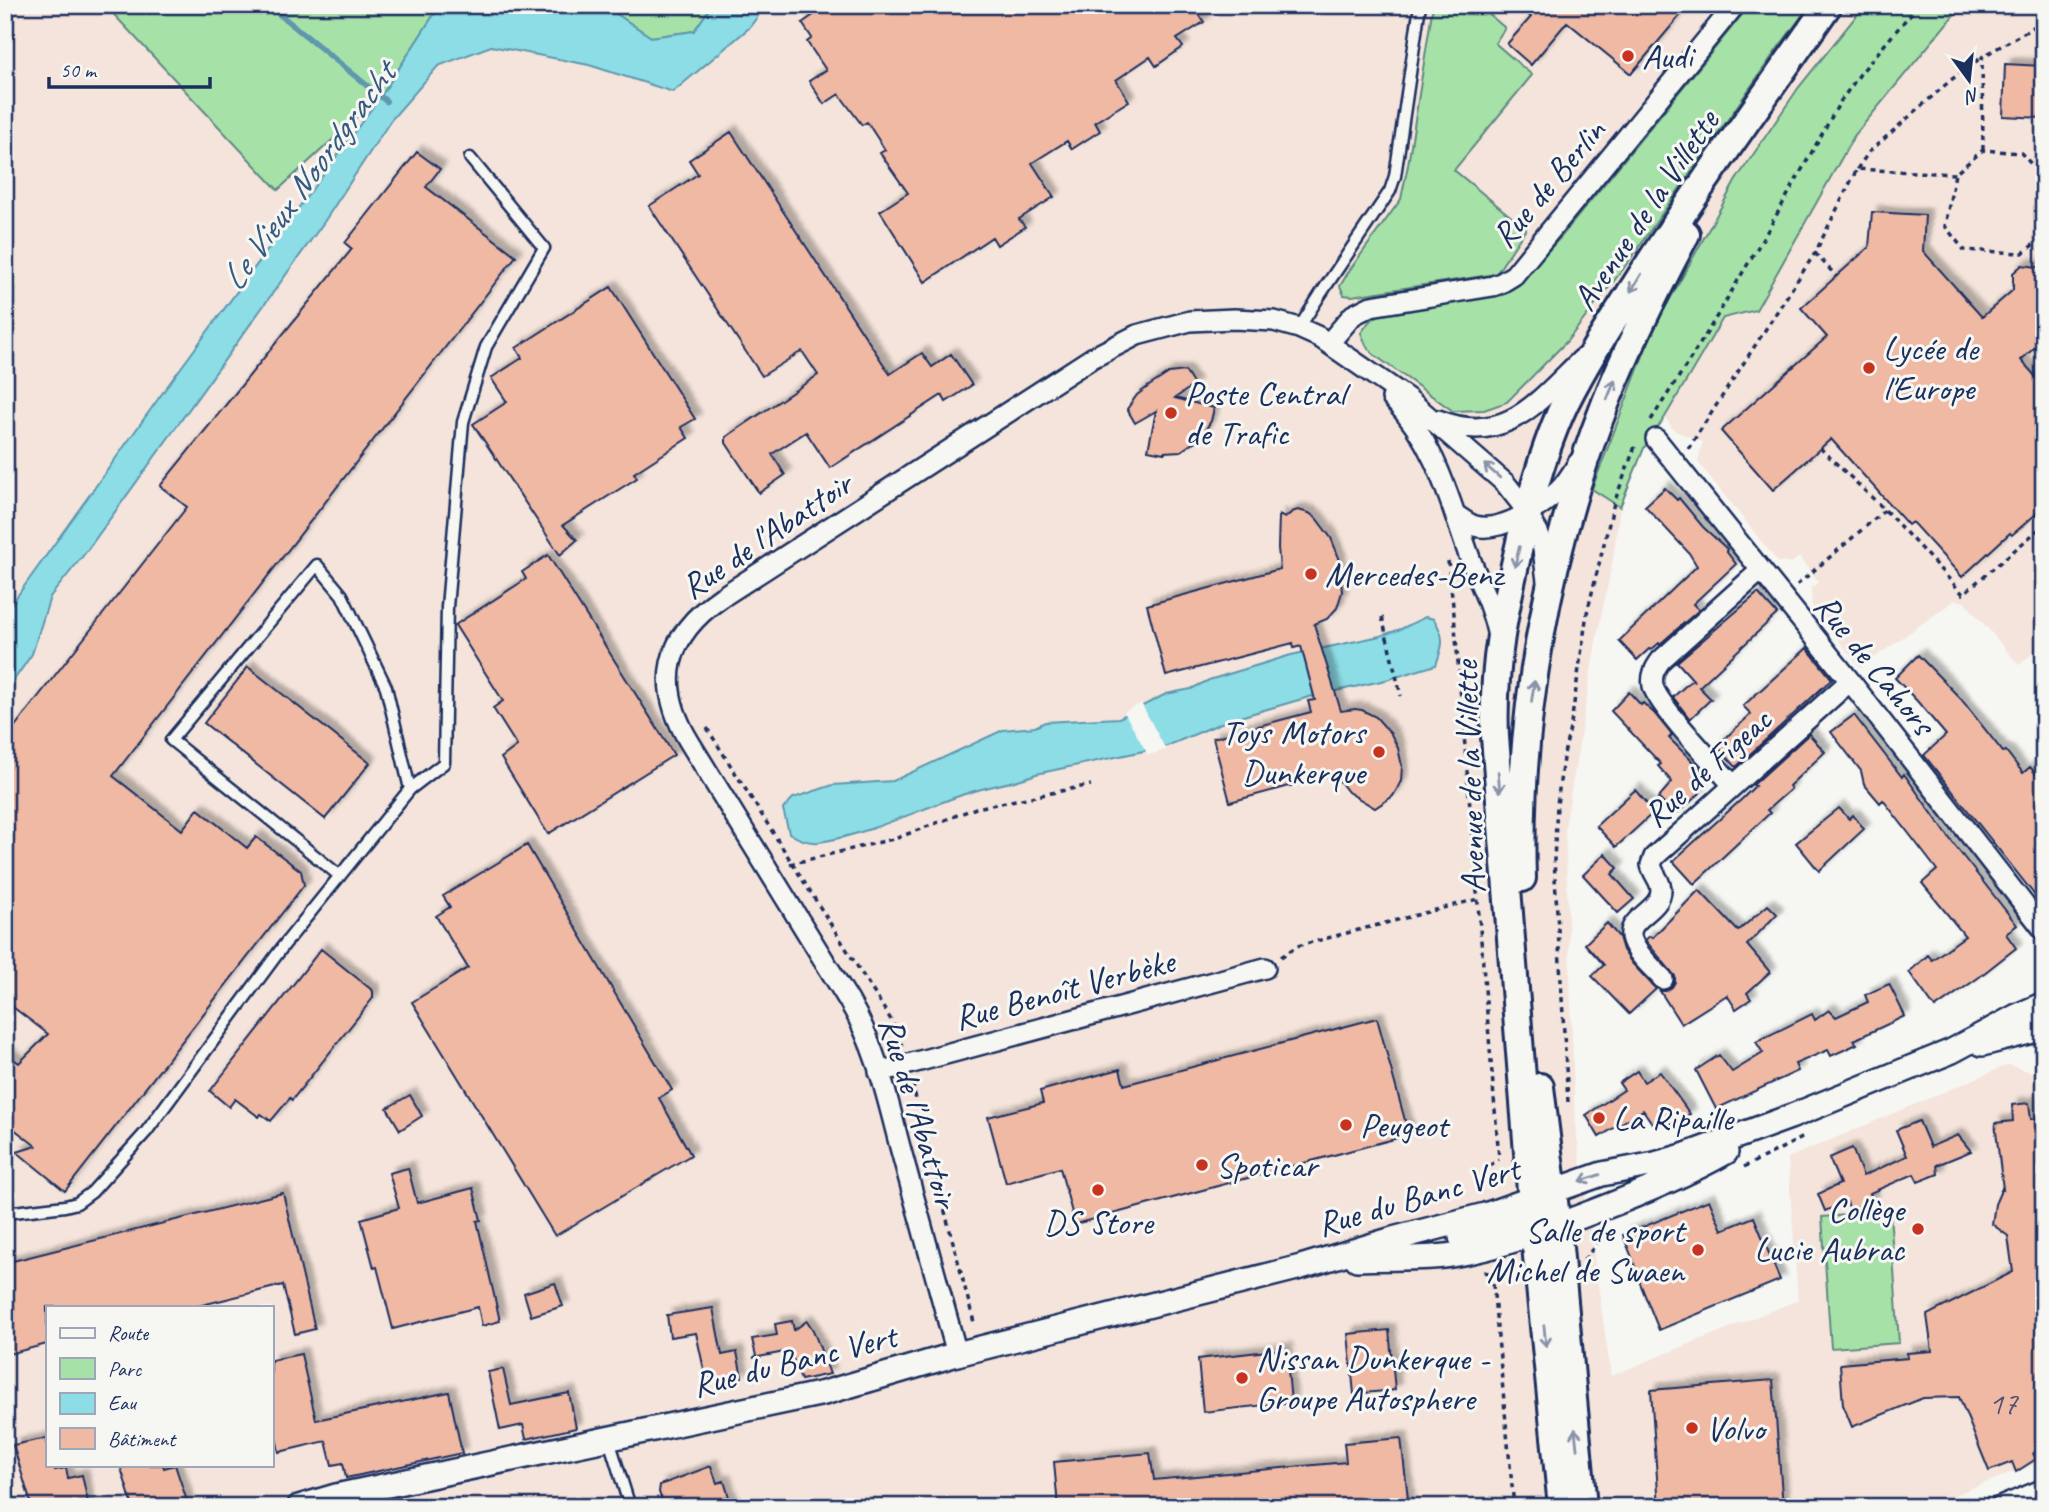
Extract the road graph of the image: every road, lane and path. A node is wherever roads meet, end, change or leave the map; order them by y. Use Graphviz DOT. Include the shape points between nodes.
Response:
graph roads {
  1 [pos="1420,5"];
  2 [pos="1735,5"];
  3 [pos="1828,5"];
  4 [pos="1847,5"];
  5 [pos="1918,5"];
  6 [pos="2044,21"];
  7 [pos="1982,57"];
  8 [pos="1983,150"];
  9 [pos="470,158"];
  10 [pos="1857,169"];
  11 [pos="1955,174"];
  12 [pos="2044,178"];
  13 [pos="2044,236"];
  14 [pos="1815,253"];
  15 [pos="1837,277"];
  16 [pos="1299,328"];
  17 [pos="1329,343"];
  18 [pos="1598,344"];
  19 [pos="1365,369"];
  20 [pos="1428,415"];
  21 [pos="1647,436"];
  22 [pos="1593,440"];
  23 [pos="1820,449"];
  24 [pos="1677,465"];
  25 [pos="1885,510"];
  26 [pos="1527,513"];
  27 [pos="1456,515"];
  28 [pos="2044,525"];
  29 [pos="1446,553"];
  30 [pos="1760,571"];
  31 [pos="1549,596"];
  32 [pos="1781,597"];
  33 [pos="1382,617"];
  34 [pos="1499,640"];
  35 [pos="1850,681"];
  36 [pos="1401,696"];
  37 [pos="1091,785"];
  38 [pos="1733,785"];
  39 [pos="410,789"];
  40 [pos="340,876"];
  41 [pos="771,876"];
  42 [pos="1478,899"];
  43 [pos="2044,930"];
  44 [pos="1265,968"];
  45 [pos="1663,979"];
  46 [pos="2044,1004"];
  47 [pos="2044,1028"];
  48 [pos="1952,1052"];
  49 [pos="879,1072"];
  50 [pos="1568,1103"];
  51 [pos="1790,1117"];
  52 [pos="1809,1135"];
  53 [pos="1738,1170"];
  54 [pos="1480,1196"];
  55 [pos="5,1213"];
  56 [pos="1544,1213"];
  57 [pos="1611,1226"];
  58 [pos="1583,1261"];
  59 [pos="1301,1267"];
  60 [pos="1492,1274"];
  61 [pos="957,1354"];
  62 [pos="609,1439"];
  63 [pos="2038,1496"];
  64 [pos="299,1507"];
  65 [pos="631,1507"];
  66 [pos="1514,1507"];
  67 [pos="1562,1507"];
  68 [pos="1583,1507"];
  69 [pos="2000,1507"];
  1 -- 16 [label="lane" via="1391,191"];
  2 -- 17 [label="street, Rue de Berlin" via="1514,275 1493,286 1371,306 1353,315"];
  3 -- 18 [label="main road, Avenue de la Villette, one-way" via="1688,204"];
  22 -- 4 [label="main road, Avenue de la Villette, one-way" via="1629,348 1700,208 1757,122"];
  5 -- 21 [label="path" via="1840,102"];
  6 -- 7 [label="path"];
  7 -- 8 [label="path"];
  7 -- 10 [label="path" via="1869,152"];
  8 -- 11 [label="path"];
  8 -- 12 [label="path" via="2021,153"];
  9 -- 39 [label="lane" via="544,248 486,347 463,422 447,607 444,763"];
  10 -- 11 [label="path"];
  10 -- 14 [label="path"];
  11 -- 13 [label="path" via="1945,226 1964,250 2023,253"];
  14 -- 15 [label="path"];
  14 -- 24 [label="path"];
  16 -- 17 [label="street, Rue de l'Abattoir"];
  16 -- 41 [label="street, Rue de l'Abattoir" via="1261,320 1190,321 1116,345 722,597 692,621 679,640 672,663 672,706 681,729"];
  17 -- 19 [label="street, Rue de l'Abattoir"];
  18 -- 20 [label="street, Rue de l'Abattoir" via="1534,405 1503,424 1469,428"];
  18 -- 26 [label="main road, Avenue de la Villette" via="1559,418"];
  19 -- 20 [label="street, Rue de l'Abattoir"];
  19 -- 27 [label="street, Rue de l'Abattoir" via="1421,433"];
  26 -- 20 [label="street, Rue de l'Abattoir, one-way" via="1496,474"];
  21 -- 24 [label="street, Rue de Cahors"];
  21 -- 50 [label="path" via="1615,503 1587,613 1557,805 1554,860"];
  22 -- 26 [label="street" via="1565,484"];
  22 -- 31 [label="main road, Avenue de la Villette"];
  23 -- 25 [label="path"];
  24 -- 30 [label="street, Rue de Cahors"];
  25 -- 28 [label="path" via="1963,594"];
  25 -- 32 [label="path"];
  26 -- 27 [label="street" via="1483,527"];
  26 -- 31 [label="street, Rue de l'Abattoir" via="1542,541"];
  26 -- 34 [label="main road, Avenue de la Villette, one-way"];
  27 -- 34 [label="street, Rue de l'Abattoir"];
  29 -- 42 [label="path"];
  30 -- 32 [label="street, Rue de Cahors"];
  30 -- 38 [label="street" via="1661,660 1653,674 1663,704"];
  56 -- 31 [label="main road, Avenue de la Villette, one-way" via="1522,869 1529,720"];
  32 -- 35 [label="street, Rue de Cahors"];
  33 -- 36 [label="path"];
  34 -- 56 [label="main road, Avenue de la Villette, one-way" via="1495,737"];
  35 -- 38 [label="street, Rue de Figeac"];
  35 -- 43 [label="street, Rue de Cahors"];
  37 -- 41 [label="path" via="976,808 897,838 792,863"];
  38 -- 45 [label="street, Rue de Figeac" via="1651,862 1660,897 1635,923 1631,937"];
  39 -- 40 [label="lane"];
  39 -- 40 [label="lane" via="386,687 342,595 317,565 171,740"];
  40 -- 55 [label="lane" via="146,1132 87,1196 65,1206"];
  41 -- 49 [label="street, Rue de l'Abattoir" via="857,1014"];
  42 -- 44 [label="path" via="1297,946"];
  42 -- 54 [label="path" via="1499,1158 1482,1177"];
  44 -- 49 [label="street, Rue Benoît Verbèke"];
  46 -- 48 [label="street, Rue du Banc Vert"];
  47 -- 48 [label="street, Rue du Banc Vert"];
  48 -- 51 [label="street, Rue du Banc Vert"];
  49 -- 61 [label="street, Rue de l'Abattoir"];
  51 -- 56 [label="street, Rue du Banc Vert, one-way" via="1726,1140 1668,1170"];
  51 -- 56 [label="street, Rue du Banc Vert" via="1685,1175"];
  52 -- 53 [label="path"];
  56 -- 59 [label="street, Rue du Banc Vert" via="1467,1236"];
  56 -- 59 [label="street, Rue du Banc Vert" via="1485,1215"];
  56 -- 67 [label="main road, Avenue de la Villette, one-way"];
  68 -- 56 [label="main road, Avenue de la Villette, one-way" via="1561,1279"];
  57 -- 58 [label="path"];
  59 -- 61 [label="street, Rue du Banc Vert"];
  60 -- 66 [label="path"];
  61 -- 62 [label="street, Rue du Banc Vert" via="824,1393"];
  62 -- 64 [label="street, Rue du Banc Vert"];
  62 -- 65 [label="lane"];
  63 -- 69 [label="street"];
}
